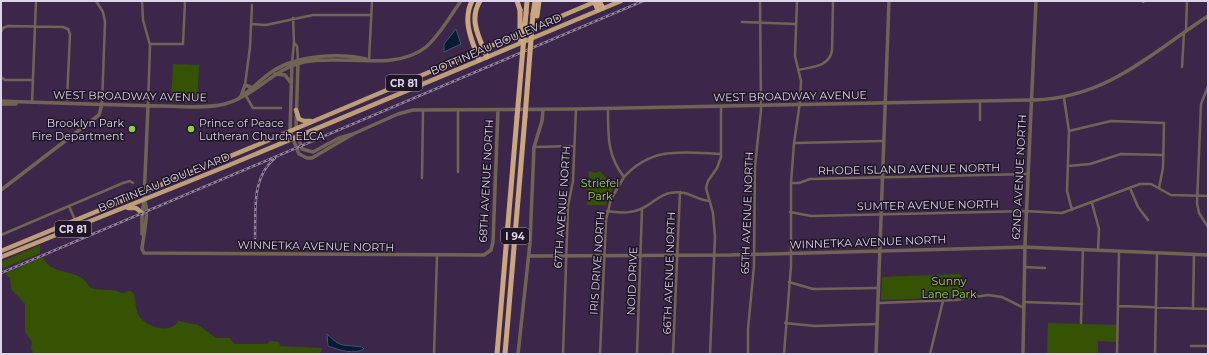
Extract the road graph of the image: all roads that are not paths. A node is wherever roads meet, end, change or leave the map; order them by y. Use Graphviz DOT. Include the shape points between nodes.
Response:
graph roads {
  1 [pos="36,1"];
  2 [pos="96,1"];
  3 [pos="142,1"];
  4 [pos="185,1"];
  5 [pos="372,1"];
  6 [pos="461,1"];
  7 [pos="472,1"];
  8 [pos="480,1"];
  9 [pos="517,1"];
  10 [pos="527,1"];
  11 [pos="534,1"];
  12 [pos="539,1"];
  13 [pos="596,1"];
  14 [pos="621,1"];
  15 [pos="760,1"];
  16 [pos="797,1"];
  17 [pos="833,1"];
  18 [pos="889,1"];
  19 [pos="1036,1"];
  20 [pos="1187,1"];
  21 [pos="252,5"];
  22 [pos="600,9"];
  23 [pos="371,15"];
  24 [pos="535,15"];
  25 [pos="1208,16"];
  26 [pos="293,18"];
  27 [pos="742,22"];
  28 [pos="759,23"];
  29 [pos="251,24"];
  30 [pos="796,24"];
  31 [pos="36,26"];
  32 [pos="1185,31"];
  33 [pos="1,32"];
  34 [pos="294,43"];
  35 [pos="150,44"];
  36 [pos="484,49"];
  37 [pos="476,52"];
  38 [pos="487,57"];
  39 [pos="369,60"];
  40 [pos="479,60"];
  41 [pos="298,62"];
  42 [pos="292,63"];
  43 [pos="1182,67"];
  44 [pos="798,70"];
  45 [pos="274,74"];
  46 [pos="1,78"];
  47 [pos="33,80"];
  48 [pos="291,84"];
  49 [pos="245,85"];
  50 [pos="1208,86"];
  51 [pos="253,88"];
  52 [pos="519,93"];
  53 [pos="246,95"];
  54 [pos="241,96"];
  55 [pos="1064,98"];
  56 [pos="68,100"];
  57 [pos="1032,100"];
  58 [pos="1,101"];
  59 [pos="234,101"];
  60 [pos="980,102"];
  61 [pos="25,103"];
  62 [pos="32,103"];
  63 [pos="885,103"];
  64 [pos="1,104"];
  65 [pos="102,104"];
  66 [pos="800,105"];
  67 [pos="148,106"];
  68 [pos="760,106"];
  69 [pos="720,107"];
  70 [pos="281,108"];
  71 [pos="576,109"];
  72 [pos="608,109"];
  73 [pos="296,110"];
  74 [pos="423,110"];
  75 [pos="498,110"];
  76 [pos="543,110"];
  77 [pos="458,111"];
  78 [pos="317,120"];
  79 [pos="980,120"];
  80 [pos="296,129"];
  81 [pos="290,131"];
  82 [pos="1069,131"];
  83 [pos="353,134"];
  84 [pos="295,137"];
  85 [pos="884,141"];
  86 [pos="794,143"];
  87 [pos="574,146"];
  88 [pos="534,147"];
  89 [pos="721,154"];
  90 [pos="1164,155"];
  91 [pos="1068,166"];
  92 [pos="458,172"];
  93 [pos="1028,174"];
  94 [pos="624,177"];
  95 [pos="422,178"];
  96 [pos="882,178"];
  97 [pos="133,183"];
  98 [pos="791,183"];
  99 [pos="1130,188"];
  100 [pos="1159,188"];
  101 [pos="1,190"];
  102 [pos="144,191"];
  103 [pos="680,192"];
  104 [pos="1197,196"];
  105 [pos="1208,196"];
  106 [pos="144,200"];
  107 [pos="709,201"];
  108 [pos="1092,203"];
  109 [pos="69,206"];
  110 [pos="122,209"];
  111 [pos="642,209"];
  112 [pos="1072,210"];
  113 [pos="608,211"];
  114 [pos="790,212"];
  115 [pos="1027,212"];
  116 [pos="142,214"];
  117 [pos="881,214"];
  118 [pos="75,220"];
  119 [pos="1148,220"];
  120 [pos="1208,227"];
  121 [pos="1,235"];
  122 [pos="143,236"];
  123 [pos="1025,247"];
  124 [pos="1083,250"];
  125 [pos="1098,250"];
  126 [pos="1,251"];
  127 [pos="879,251"];
  128 [pos="1120,251"];
  129 [pos="489,252"];
  130 [pos="1157,253"];
  131 [pos="790,254"];
  132 [pos="1194,254"];
  133 [pos="678,255"];
  134 [pos="715,255"];
  135 [pos="754,255"];
  136 [pos="1208,255"];
  137 [pos="437,256"];
  138 [pos="529,256"];
  139 [pos="567,256"];
  140 [pos="604,256"];
  141 [pos="641,256"];
  142 [pos="1,257"];
  143 [pos="1024,267"];
  144 [pos="1045,268"];
  145 [pos="789,282"];
  146 [pos="878,288"];
  147 [pos="943,301"];
  148 [pos="1024,302"];
  149 [pos="878,303"];
  150 [pos="1082,304"];
  151 [pos="1118,306"];
  152 [pos="1156,307"];
  153 [pos="1024,308"];
  154 [pos="1193,309"];
  155 [pos="1208,310"];
  156 [pos="785,323"];
  157 [pos="1081,323"];
  158 [pos="877,324"];
  159 [pos="1191,346"];
  160 [pos="1208,346"];
  161 [pos="434,354"];
  162 [pos="497,354"];
  163 [pos="505,354"];
  164 [pos="518,354"];
  165 [pos="563,354"];
  166 [pos="600,354"];
  167 [pos="637,354"];
  168 [pos="673,354"];
  169 [pos="710,354"];
  170 [pos="748,354"];
  171 [pos="784,354"];
  172 [pos="876,354"];
  173 [pos="930,354"];
  174 [pos="1023,354"];
  175 [pos="1117,354"];
  176 [pos="1155,354"];
  1 -- 31 [label="street"];
  2 -- 65 [label="street" via="103,12 105,22"];
  3 -- 35 [label="street" via="143,20"];
  4 -- 35 [label="street" via="183,44"];
  5 -- 23 [label="street"];
  6 -- 39 [label="street" via="434,38 419,51 392,60"];
  7 -- 37 [label="highway" via="467,25"];
  8 -- 36 [label="highway" via="475,10 474,23"];
  9 -- 52 [label="highway, bridge" via="520,10"];
  10 -- 52 [label="highway, I 94, bridge"];
  11 -- 24 [label="highway"];
  12 -- 24 [label="highway"];
  13 -- 22 [label="highway"];
  13 -- 36 [label="highway, BOTTINEAU BOULEVARD / CR 81"];
  14 -- 22 [label="highway, BOTTINEAU BOULEVARD / CR 81"];
  15 -- 28 [label="street, 65TH AVENUE NORTH"];
  16 -- 30 [label="street"];
  17 -- 44 [label="street" via="830,57 821,65"];
  18 -- 63 [label="street"];
  19 -- 57 [label="street, 62ND AVENUE NORTH"];
  20 -- 32 [label="street"];
  21 -- 29 [label="street"];
  22 -- 38 [label="highway, BOTTINEAU BOULEVARD / CR 81"];
  23 -- 26 [label="street" via="313,15"];
  23 -- 39 [label="street"];
  24 -- 163 [label="highway, I 94, bridge"];
  25 -- 32 [label="street, WEST BROADWAY AVENUE"];
  26 -- 29 [label="street" via="266,24"];
  26 -- 34 [label="street"];
  27 -- 28 [label="street"];
  28 -- 30 [label="street"];
  28 -- 68 [label="street, 65TH AVENUE NORTH"];
  29 -- 49 [label="street"];
  30 -- 44 [label="street" via="795,56"];
  31 -- 33 [label="street" via="8,26"];
  31 -- 47 [label="street"];
  31 -- 56 [label="street" via="66,27 69,31"];
  32 -- 43 [label="street"];
  32 -- 55 [label="street, WEST BROADWAY AVENUE" via="1118,78 1089,91"];
  34 -- 41 [label="street"];
  34 -- 42 [label="street"];
  35 -- 67 [label="street"];
  36 -- 37 [label="highway, BOTTINEAU BOULEVARD / CR 81"];
  36 -- 38 [label="highway"];
  37 -- 40 [label="highway"];
  37 -- 78 [label="highway, BOTTINEAU BOULEVARD / CR 81"];
  38 -- 40 [label="highway, BOTTINEAU BOULEVARD / CR 81"];
  39 -- 41 [label="street" via="319,57"];
  40 -- 84 [label="highway, BOTTINEAU BOULEVARD / CR 81"];
  41 -- 42 [label="street, WEST BROADWAY AVENUE"];
  41 -- 73 [label="street, WEST BROADWAY AVENUE"];
  42 -- 45 [label="street, WEST BROADWAY AVENUE"];
  42 -- 48 [label="street, WEST BROADWAY AVENUE"];
  42 -- 51 [label="street, WEST BROADWAY AVENUE" via="272,71"];
  44 -- 66 [label="street" via="801,81"];
  45 -- 48 [label="street" via="285,75"];
  45 -- 53 [label="street, WEST BROADWAY AVENUE"];
  46 -- 47 [label="street"];
  47 -- 62 [label="street"];
  48 -- 81 [label="street, WEST BROADWAY AVENUE"];
  49 -- 51 [label="street"];
  49 -- 54 [label="street"];
  50 -- 104 [label="street" via="1201,104"];
  51 -- 53 [label="street, WEST BROADWAY AVENUE"];
  52 -- 162 [label="highway, I 94, bridge"];
  53 -- 54 [label="street, WEST BROADWAY AVENUE"];
  53 -- 59 [label="street, WEST BROADWAY AVENUE"];
  53 -- 70 [label="street" via="252,108"];
  54 -- 59 [label="street, WEST BROADWAY AVENUE"];
  55 -- 57 [label="street, WEST BROADWAY AVENUE"];
  55 -- 82 [label="street"];
  57 -- 60 [label="street, WEST BROADWAY AVENUE"];
  57 -- 93 [label="street, 62ND AVENUE NORTH"];
  58 -- 61 [label="street, WEST BROADWAY AVENUE"];
  59 -- 67 [label="street, WEST BROADWAY AVENUE" via="211,106"];
  60 -- 63 [label="street, WEST BROADWAY AVENUE"];
  60 -- 79 [label="street"];
  61 -- 62 [label="street, WEST BROADWAY AVENUE"];
  61 -- 64 [label="street, WEST BROADWAY AVENUE"];
  62 -- 65 [label="street, WEST BROADWAY AVENUE"];
  63 -- 66 [label="street, WEST BROADWAY AVENUE"];
  63 -- 85 [label="street"];
  65 -- 67 [label="street, WEST BROADWAY AVENUE"];
  65 -- 101 [label="street" via="100,115"];
  66 -- 68 [label="street, WEST BROADWAY AVENUE"];
  66 -- 86 [label="street"];
  67 -- 102 [label="street"];
  68 -- 69 [label="street, WEST BROADWAY AVENUE"];
  68 -- 135 [label="street, 65TH AVENUE NORTH" via="753,194"];
  69 -- 72 [label="street, WEST BROADWAY AVENUE"];
  69 -- 89 [label="street"];
  71 -- 72 [label="street, WEST BROADWAY AVENUE"];
  71 -- 76 [label="street, WEST BROADWAY AVENUE"];
  71 -- 87 [label="street, 67TH AVENUE NORTH"];
  72 -- 94 [label="street" via="609,147 613,160"];
  73 -- 78 [label="highway" via="301,120"];
  73 -- 80 [label="street, WEST BROADWAY AVENUE"];
  74 -- 77 [label="street, WEST BROADWAY AVENUE"];
  74 -- 83 [label="street, WEST BROADWAY AVENUE" via="398,114"];
  74 -- 95 [label="street"];
  75 -- 76 [label="street, WEST BROADWAY AVENUE"];
  75 -- 77 [label="street, WEST BROADWAY AVENUE"];
  75 -- 129 [label="street, 68TH AVENUE NORTH" via="493,242"];
  76 -- 88 [label="street"];
  77 -- 92 [label="street"];
  78 -- 80 [label="highway, BOTTINEAU BOULEVARD / CR 81"];
  80 -- 81 [label="highway, BOTTINEAU BOULEVARD / CR 81"];
  80 -- 84 [label="street, WEST BROADWAY AVENUE"];
  81 -- 84 [label="street, WEST BROADWAY AVENUE"];
  81 -- 102 [label="highway, BOTTINEAU BOULEVARD / CR 81"];
  82 -- 90 [label="street" via="1111,121 1164,123"];
  82 -- 91 [label="street"];
  83 -- 84 [label="street, WEST BROADWAY AVENUE" via="309,152 302,149"];
  83 -- 84 [label="street, WEST BROADWAY AVENUE" via="312,158 299,154"];
  84 -- 106 [label="highway, BOTTINEAU BOULEVARD / CR 81"];
  85 -- 86 [label="street"];
  85 -- 96 [label="street"];
  86 -- 98 [label="street"];
  87 -- 88 [label="street"];
  87 -- 139 [label="street, 67TH AVENUE NORTH" via="573,188 568,206"];
  88 -- 138 [label="street"];
  89 -- 94 [label="street, IRIS DRIVE NORTH" via="664,153 642,161"];
  89 -- 107 [label="street" via="717,168 706,184"];
  90 -- 91 [label="street" via="1121,154 1090,164"];
  90 -- 100 [label="street"];
  91 -- 112 [label="street" via="1067,191"];
  93 -- 96 [label="street, RHODE ISLAND AVENUE NORTH"];
  93 -- 115 [label="street, 62ND AVENUE NORTH"];
  94 -- 113 [label="street, IRIS DRIVE NORTH" via="614,191"];
  96 -- 98 [label="street, RHODE ISLAND AVENUE NORTH" via="810,179"];
  96 -- 117 [label="street"];
  97 -- 109 [label="street" via="130,181"];
  98 -- 114 [label="street"];
  99 -- 100 [label="street, SUMTER AVENUE NORTH" via="1147,183"];
  99 -- 108 [label="street, SUMTER AVENUE NORTH"];
  99 -- 119 [label="street" via="1138,207"];
  100 -- 104 [label="street, SUMTER AVENUE NORTH" via="1167,193"];
  102 -- 106 [label="street"];
  102 -- 118 [label="highway, BOTTINEAU BOULEVARD / CR 81"];
  103 -- 107 [label="street"];
  103 -- 111 [label="street" via="662,195"];
  103 -- 133 [label="street, 66TH AVENUE NORTH"];
  104 -- 105 [label="street, SUMTER AVENUE NORTH"];
  104 -- 120 [label="street" via="1199,213"];
  106 -- 110 [label="highway, BOTTINEAU BOULEVARD / CR 81"];
  106 -- 116 [label="street"];
  106 -- 122 [label="street" via="146,207"];
  107 -- 134 [label="street" via="714,222"];
  108 -- 112 [label="street, SUMTER AVENUE NORTH"];
  108 -- 125 [label="street" via="1099,229"];
  109 -- 118 [label="street"];
  109 -- 121 [label="street"];
  110 -- 116 [label="highway" via="134,208"];
  110 -- 142 [label="highway, BOTTINEAU BOULEVARD / CR 81"];
  111 -- 113 [label="street" via="628,213"];
  111 -- 141 [label="street, NOID DRIVE"];
  112 -- 115 [label="street, SUMTER AVENUE NORTH" via="1062,213"];
  113 -- 140 [label="street, IRIS DRIVE NORTH"];
  114 -- 117 [label="street, SUMTER AVENUE NORTH" via="811,216"];
  114 -- 131 [label="street"];
  115 -- 117 [label="street, SUMTER AVENUE NORTH"];
  115 -- 123 [label="street, 62ND AVENUE NORTH"];
  116 -- 122 [label="street"];
  117 -- 127 [label="street"];
  118 -- 126 [label="highway, BOTTINEAU BOULEVARD / CR 81"];
  122 -- 137 [label="street, WINNETKA AVENUE NORTH" via="143,252"];
  123 -- 124 [label="street, WINNETKA AVENUE NORTH"];
  123 -- 127 [label="street, WINNETKA AVENUE NORTH"];
  123 -- 143 [label="street, 62ND AVENUE NORTH"];
  124 -- 125 [label="street, WINNETKA AVENUE NORTH"];
  124 -- 150 [label="street"];
  125 -- 128 [label="street, WINNETKA AVENUE NORTH"];
  127 -- 131 [label="street, WINNETKA AVENUE NORTH"];
  127 -- 146 [label="street"];
  128 -- 130 [label="street, WINNETKA AVENUE NORTH"];
  128 -- 151 [label="street"];
  129 -- 137 [label="street, WINNETKA AVENUE NORTH" via="481,256"];
  130 -- 132 [label="street, WINNETKA AVENUE NORTH"];
  130 -- 152 [label="street"];
  131 -- 135 [label="street, WINNETKA AVENUE NORTH"];
  131 -- 145 [label="street"];
  132 -- 136 [label="street, WINNETKA AVENUE NORTH"];
  132 -- 154 [label="street"];
  133 -- 134 [label="street, WINNETKA AVENUE NORTH"];
  133 -- 141 [label="street, WINNETKA AVENUE NORTH"];
  133 -- 168 [label="street, 66TH AVENUE NORTH"];
  134 -- 135 [label="street, WINNETKA AVENUE NORTH"];
  134 -- 169 [label="street"];
  135 -- 170 [label="street, 65TH AVENUE NORTH"];
  137 -- 161 [label="street"];
  138 -- 139 [label="street, WINNETKA AVENUE NORTH"];
  138 -- 164 [label="street"];
  139 -- 140 [label="street, WINNETKA AVENUE NORTH"];
  139 -- 165 [label="street, 67TH AVENUE NORTH"];
  140 -- 141 [label="street, WINNETKA AVENUE NORTH"];
  140 -- 166 [label="street, IRIS DRIVE NORTH"];
  141 -- 167 [label="street, NOID DRIVE"];
  143 -- 144 [label="street"];
  143 -- 148 [label="street, 62ND AVENUE NORTH"];
  145 -- 146 [label="street" via="813,289"];
  145 -- 156 [label="street"];
  146 -- 149 [label="street"];
  147 -- 149 [label="street"];
  147 -- 153 [label="street" via="993,295"];
  147 -- 173 [label="street"];
  148 -- 150 [label="street"];
  148 -- 153 [label="street, 62ND AVENUE NORTH"];
  149 -- 158 [label="street"];
  150 -- 157 [label="street"];
  151 -- 152 [label="street"];
  151 -- 175 [label="street"];
  152 -- 154 [label="street"];
  152 -- 176 [label="street"];
  153 -- 174 [label="street, 62ND AVENUE NORTH"];
  154 -- 155 [label="street"];
  156 -- 158 [label="street" via="810,326"];
  156 -- 171 [label="street"];
  158 -- 172 [label="street"];
  159 -- 160 [label="street"];
}
